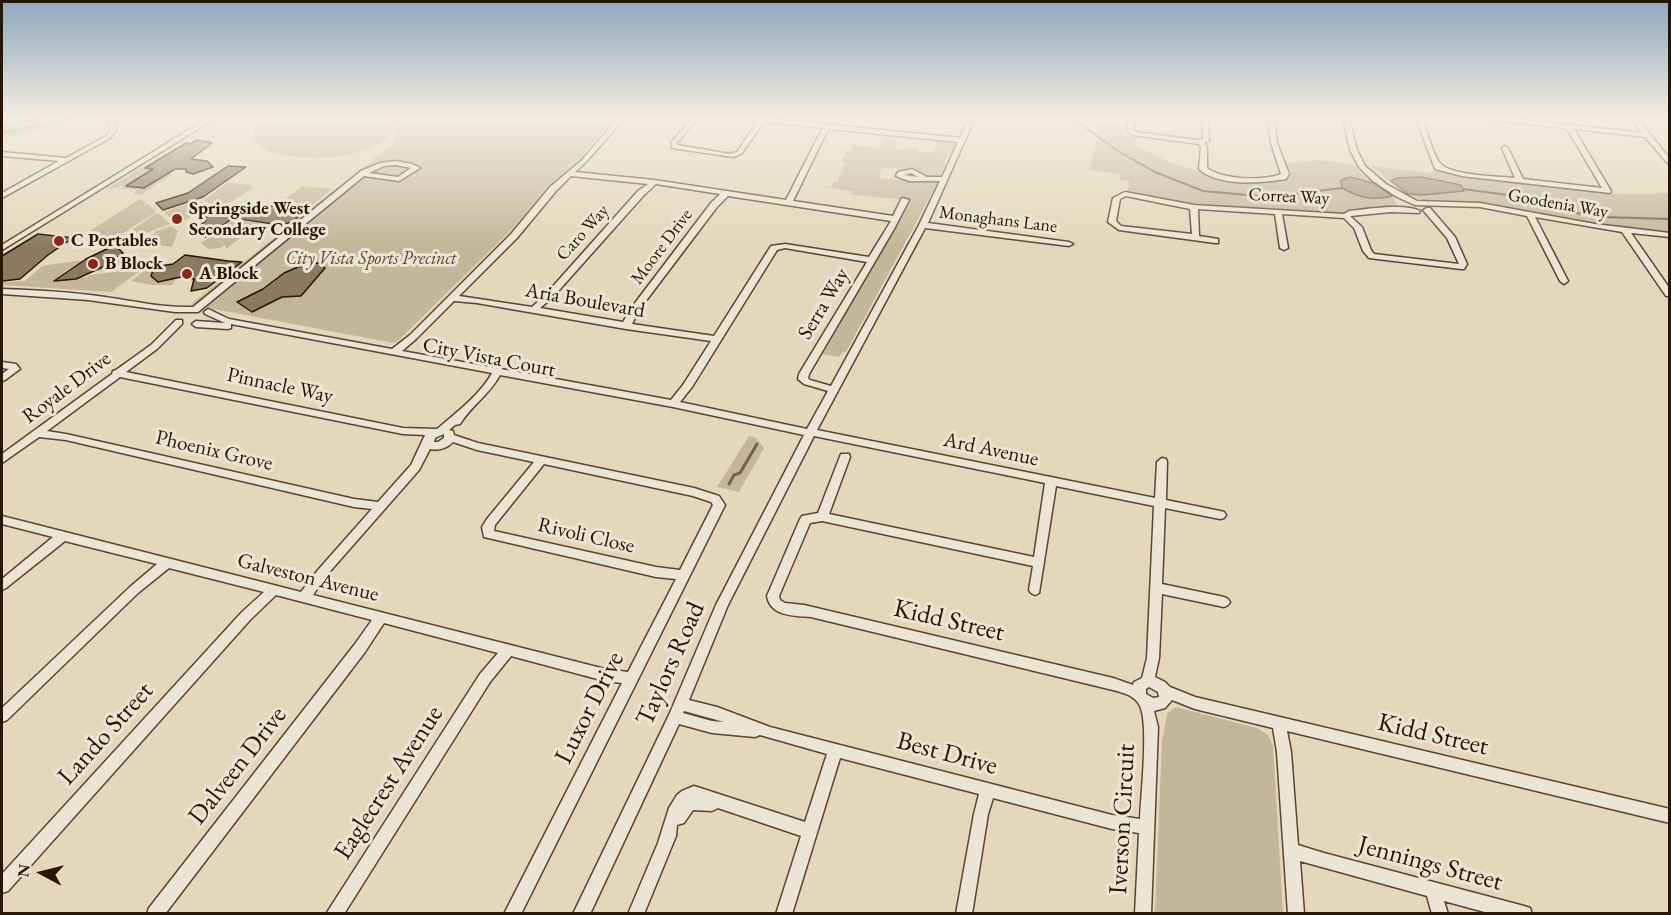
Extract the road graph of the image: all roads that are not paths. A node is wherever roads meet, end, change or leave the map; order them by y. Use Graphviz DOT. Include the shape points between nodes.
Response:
graph roads {
  1 [pos="67,161"];
  2 [pos="143,161"];
  3 [pos="581,161"];
  4 [pos="809,161"];
  5 [pos="952,161"];
  6 [pos="1204,161"];
  7 [pos="1282,161"];
  8 [pos="1358,161"];
  9 [pos="1435,161"];
  10 [pos="1512,161"];
  11 [pos="1589,161"];
  12 [pos="570,172"];
  13 [pos="366,175"];
  14 [pos="924,177"];
  15 [pos="944,179"];
  16 [pos="1522,181"];
  17 [pos="650,182"];
  18 [pos="724,193"];
  19 [pos="2,196"];
  20 [pos="905,200"];
  21 [pos="785,202"];
  22 [pos="1194,207"];
  23 [pos="1417,207"];
  24 [pos="1278,212"];
  25 [pos="1530,215"];
  26 [pos="1346,216"];
  27 [pos="895,219"];
  28 [pos="923,225"];
  29 [pos="1625,230"];
  30 [pos="1670,235"];
  31 [pos="1193,237"];
  32 [pos="1215,241"];
  33 [pos="1070,244"];
  34 [pos="3,247"];
  35 [pos="1284,248"];
  36 [pos="872,260"];
  37 [pos="1564,281"];
  38 [pos="2,292"];
  39 [pos="1670,294"];
  40 [pos="453,296"];
  41 [pos="2,297"];
  42 [pos="195,310"];
  43 [pos="536,310"];
  44 [pos="207,311"];
  45 [pos="179,321"];
  46 [pos="193,324"];
  47 [pos="623,325"];
  48 [pos="716,341"];
  49 [pos="154,347"];
  50 [pos="397,352"];
  51 [pos="119,372"];
  52 [pos="494,375"];
  53 [pos="835,390"];
  54 [pos="676,405"];
  55 [pos="776,427"];
  56 [pos="40,431"];
  57 [pos="403,432"];
  58 [pos="811,433"];
  59 [pos="444,434"];
  60 [pos="433,444"];
  61 [pos="477,446"];
  62 [pos="844,457"];
  63 [pos="2,459"];
  64 [pos="539,460"];
  65 [pos="1162,462"];
  66 [pos="1051,482"];
  67 [pos="1160,504"];
  68 [pos="379,509"];
  69 [pos="1220,515"];
  70 [pos="822,517"];
  71 [pos="2,520"];
  72 [pos="60,535"];
  73 [pos="163,562"];
  74 [pos="1039,563"];
  75 [pos="683,578"];
  76 [pos="2,585"];
  77 [pos="1156,588"];
  78 [pos="270,589"];
  79 [pos="1035,590"];
  80 [pos="301,597"];
  81 [pos="1224,602"];
  82 [pos="384,618"];
  83 [pos="504,649"];
  84 [pos="631,681"];
  85 [pos="1152,693"];
  86 [pos="678,710"];
  87 [pos="2,716"];
  88 [pos="1282,724"];
  89 [pos="836,750"];
  90 [pos="985,789"];
  91 [pos="1666,814"];
  92 [pos="810,828"];
  93 [pos="1146,832"];
  94 [pos="1292,853"];
  95 [pos="2,885"];
  96 [pos="1438,891"];
  97 [pos="154,914"];
  98 [pos="334,914"];
  99 [pos="512,914"];
  100 [pos="581,914"];
  101 [pos="636,914"];
  102 [pos="784,914"];
  103 [pos="964,914"];
  104 [pos="1143,914"];
  105 [pos="1296,914"];
  106 [pos="1442,914"];
  107 [pos="1524,914"];
  1 -- 19 [label="street"];
  2 -- 34 [label="street"];
  3 -- 12 [label="street"];
  4 -- 21 [label="street"];
  5 -- 15 [label="street, Taylors Road"];
  6 -- 7 [label="street" via="1204,171 1217,176 1252,178 1284,176"];
  8 -- 23 [label="street"];
  9 -- 16 [label="street" via="1439,170"];
  10 -- 16 [label="street"];
  11 -- 16 [label="street" via="1607,191"];
  12 -- 17 [label="street"];
  12 -- 40 [label="street"];
  13 -- 13 [label="street" via="380,163 416,168 399,179"];
  13 -- 42 [label="street"];
  13 -- 44 [label="street" via="209,302"];
  14 -- 15 [label="street"];
  15 -- 28 [label="street, Taylors Road"];
  17 -- 18 [label="street"];
  17 -- 43 [label="street, Caro Way"];
  18 -- 21 [label="street"];
  18 -- 47 [label="street, Moore Drive"];
  20 -- 27 [label="street, Serra Way"];
  21 -- 27 [label="street"];
  22 -- 24 [label="street, Correa Way"];
  22 -- 31 [label="street"];
  22 -- 31 [label="street, Correa Way" via="1126,191 1117,198 1113,225"];
  23 -- 25 [label="street, Goodenia Way" via="1479,206"];
  23 -- 26 [label="street, Correa Way"];
  23 -- 26 [label="street" via="1455,243 1461,267 1372,256 1358,227"];
  24 -- 26 [label="street, Correa Way"];
  24 -- 35 [label="street"];
  25 -- 29 [label="street, Goodenia Way"];
  25 -- 37 [label="street"];
  27 -- 36 [label="street, Serra Way"];
  28 -- 33 [label="street, Monaghans Lane"];
  28 -- 53 [label="street, Taylors Road"];
  29 -- 30 [label="street, Goodenia Way"];
  29 -- 39 [label="street"];
  31 -- 32 [label="street"];
  36 -- 48 [label="street" via="785,246 774,248"];
  36 -- 53 [label="street, Serra Way" via="804,374 807,382"];
  38 -- 42 [label="street"];
  40 -- 43 [label="street, Aria Boulevard"];
  40 -- 50 [label="street"];
  41 -- 45 [label="street" via="98,304"];
  42 -- 44 [label="street, City Vista Court"];
  42 -- 45 [label="street"];
  43 -- 47 [label="street, Aria Boulevard"];
  44 -- 46 [label="street" via="207,317"];
  44 -- 50 [label="street, City Vista Court" via="227,321"];
  45 -- 46 [label="street, City Vista Court"];
  45 -- 49 [label="street"];
  46 -- 49 [label="street"];
  46 -- 52 [label="street, City Vista Court" via="219,325"];
  47 -- 48 [label="street, Aria Boulevard"];
  48 -- 54 [label="street"];
  49 -- 51 [label="street, Royale Drive"];
  50 -- 52 [label="street, City Vista Court"];
  51 -- 56 [label="street, Royale Drive"];
  51 -- 57 [label="street, Pinnacle Way"];
  52 -- 54 [label="street, City Vista Court"];
  52 -- 55 [label="street, City Vista Court" via="754,427"];
  52 -- 59 [label="street"];
  53 -- 58 [label="street, Taylors Road"];
  54 -- 55 [label="street, City Vista Court"];
  55 -- 58 [label="street, City Vista Court"];
  56 -- 63 [label="street, Royale Drive"];
  56 -- 68 [label="street, Phoenix Grove"];
  57 -- 59 [label="street, Pinnacle Way"];
  57 -- 60 [label="street, Pinnacle Way"];
  58 -- 66 [label="street, Ard Avenue"];
  58 -- 86 [label="street, Taylors Road" via="723,605"];
  59 -- 60 [label="street" via="448,441"];
  59 -- 61 [label="street, Luxor Drive"];
  60 -- 61 [label="street, Luxor Drive"];
  60 -- 68 [label="street"];
  61 -- 64 [label="street, Luxor Drive"];
  62 -- 70 [label="street"];
  64 -- 75 [label="street, Luxor Drive" via="694,492 717,502 718,508"];
  64 -- 75 [label="street, Rivoli Close" via="491,522 487,532 490,536"];
  65 -- 67 [label="street, Iverson Circuit"];
  66 -- 67 [label="street, Ard Avenue"];
  66 -- 74 [label="street"];
  67 -- 69 [label="street, Ard Avenue"];
  67 -- 77 [label="street, Iverson Circuit"];
  68 -- 80 [label="street"];
  70 -- 74 [label="street"];
  70 -- 85 [label="street, Kidd Street" via="806,519 780,576 773,596 774,603 782,608"];
  71 -- 72 [label="street, Galveston Avenue"];
  72 -- 73 [label="street, Galveston Avenue"];
  72 -- 76 [label="street"];
  73 -- 78 [label="street, Galveston Avenue"];
  73 -- 87 [label="street"];
  74 -- 79 [label="street"];
  75 -- 84 [label="street, Luxor Drive"];
  77 -- 81 [label="street"];
  77 -- 85 [label="street, Iverson Circuit"];
  78 -- 80 [label="street, Galveston Avenue"];
  78 -- 95 [label="street, Lando Street"];
  80 -- 82 [label="street, Galveston Avenue"];
  82 -- 83 [label="street, Galveston Avenue"];
  82 -- 97 [label="street, Dalveen Drive"];
  83 -- 84 [label="street, Galveston Avenue"];
  83 -- 98 [label="street, Eaglecrest Avenue"];
  84 -- 99 [label="street, Luxor Drive"];
  85 -- 88 [label="street, Kidd Street"];
  85 -- 93 [label="street, Iverson Circuit"];
  86 -- 89 [label="street, Best Drive" via="712,727 770,733"];
  86 -- 100 [label="street, Taylors Road"];
  88 -- 91 [label="street, Kidd Street"];
  88 -- 94 [label="street"];
  89 -- 90 [label="street, Best Drive"];
  89 -- 92 [label="street"];
  90 -- 93 [label="street, Best Drive"];
  90 -- 103 [label="street"];
  92 -- 101 [label="street" via="724,804 689,803 665,842"];
  92 -- 102 [label="street"];
  93 -- 104 [label="street, Iverson Circuit"];
  94 -- 96 [label="street, Jennings Street"];
  94 -- 105 [label="street"];
  96 -- 106 [label="street"];
  96 -- 107 [label="street, Jennings Street"];
}
